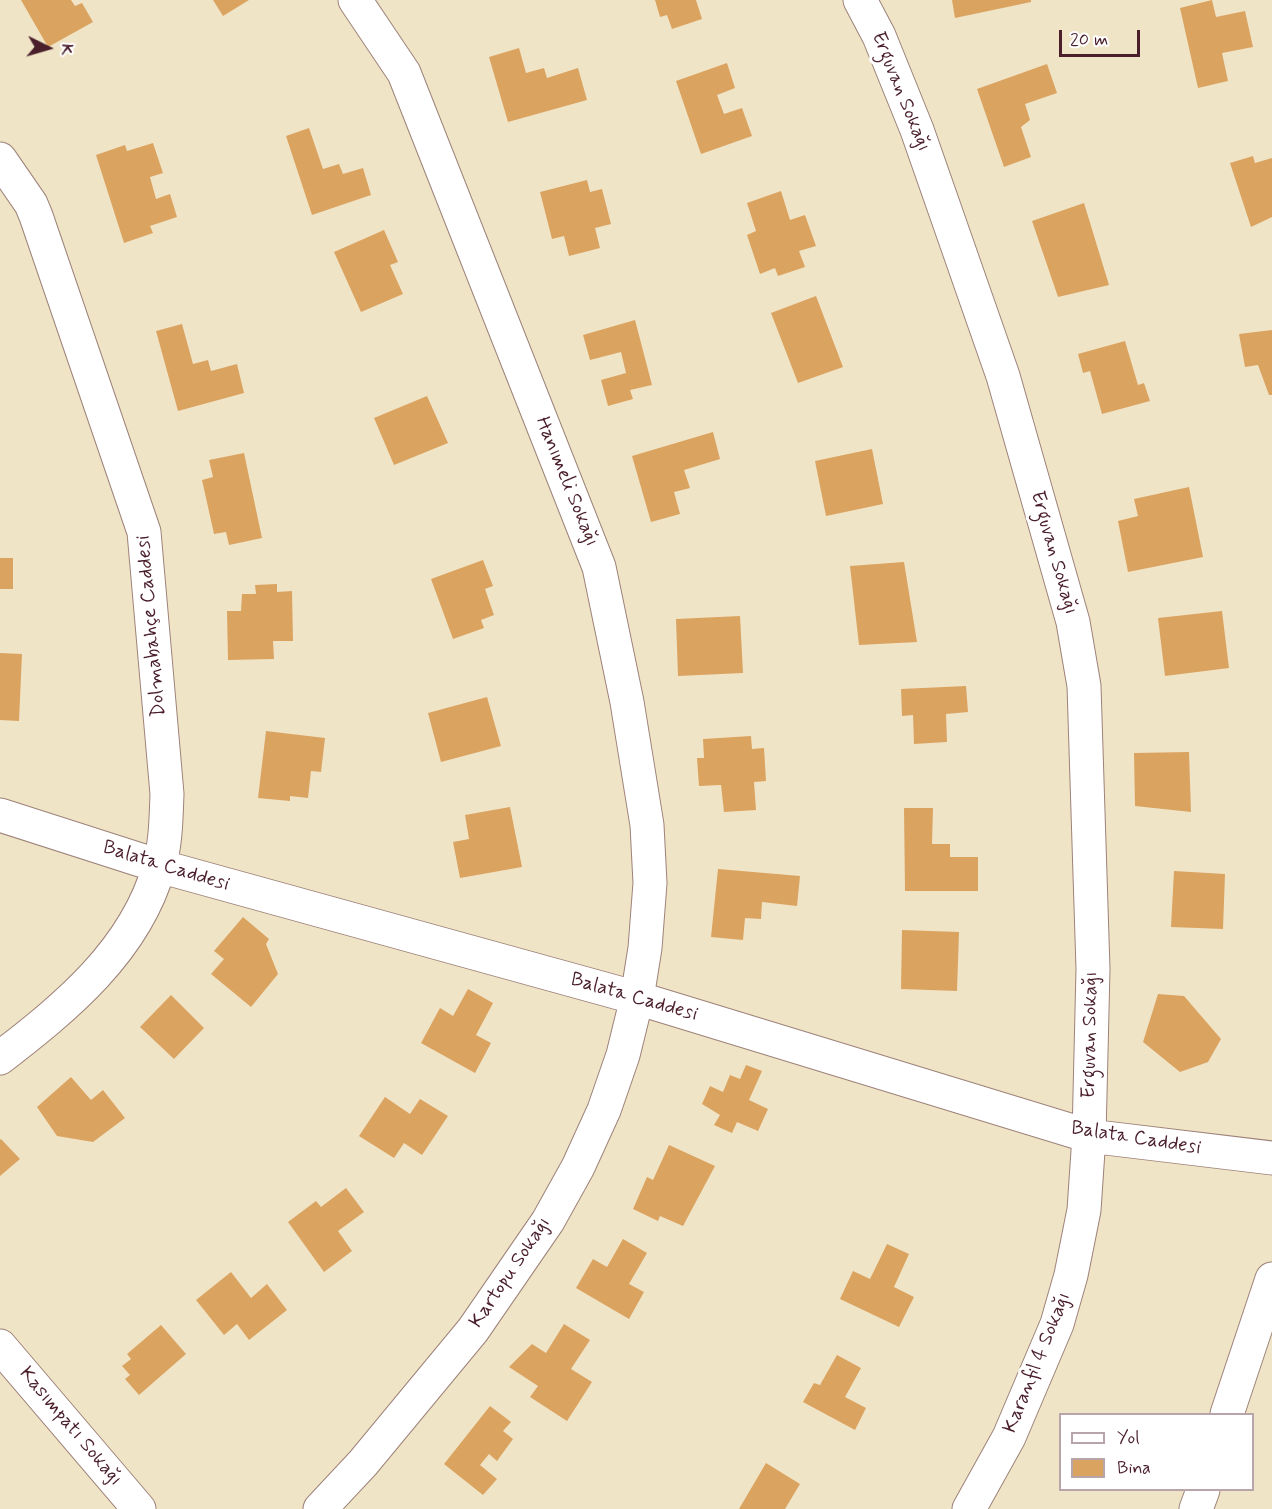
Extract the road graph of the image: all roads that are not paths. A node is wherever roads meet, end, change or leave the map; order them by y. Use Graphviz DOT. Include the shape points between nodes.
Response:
graph roads {
  1 [pos="355,0"];
  2 [pos="860,0"];
  3 [pos="0,159"];
  4 [pos="0,815"];
  5 [pos="159,866"];
  6 [pos="637,998"];
  7 [pos="0,1058"];
  8 [pos="1089,1136"];
  9 [pos="1272,1158"];
  10 [pos="1272,1279"];
  11 [pos="0,1346"];
  12 [pos="1227,1413"];
  13 [pos="1203,1491"];
  14 [pos="139,1509"];
  15 [pos="320,1509"];
  16 [pos="969,1509"];
  17 [pos="1196,1509"];
  1 -- 6 [label="street, Hanımeli Sokağı" via="405,73 599,567 627,702 646,825 650,883"];
  2 -- 8 [label="street, Erguvan Sokağı" via="902,91 1003,376 1080,653 1093,969"];
  3 -- 5 [label="street, Dolmabahçe Caddesi" via="36,216 144,532 167,794 166,831"];
  4 -- 5 [label="street, Balata Caddesi"];
  5 -- 6 [label="street, Balata Caddesi"];
  5 -- 7 [label="street, Dolmabahçe Caddesi" via="145,904 112,955 82,990"];
  6 -- 8 [label="street, Balata Caddesi"];
  6 -- 15 [label="street, Kartopu Sokağı" via="604,1110 548,1221 472,1330 363,1463"];
  8 -- 9 [label="street, Balata Caddesi"];
  8 -- 16 [label="street, Karanfil 4 Sokağı" via="1084,1210 1057,1324 1009,1437"];
  10 -- 12 [label="street"];
  11 -- 14 [label="street, Kasımpatı Sokağı"];
  13 -- 17 [label="street"];
}
